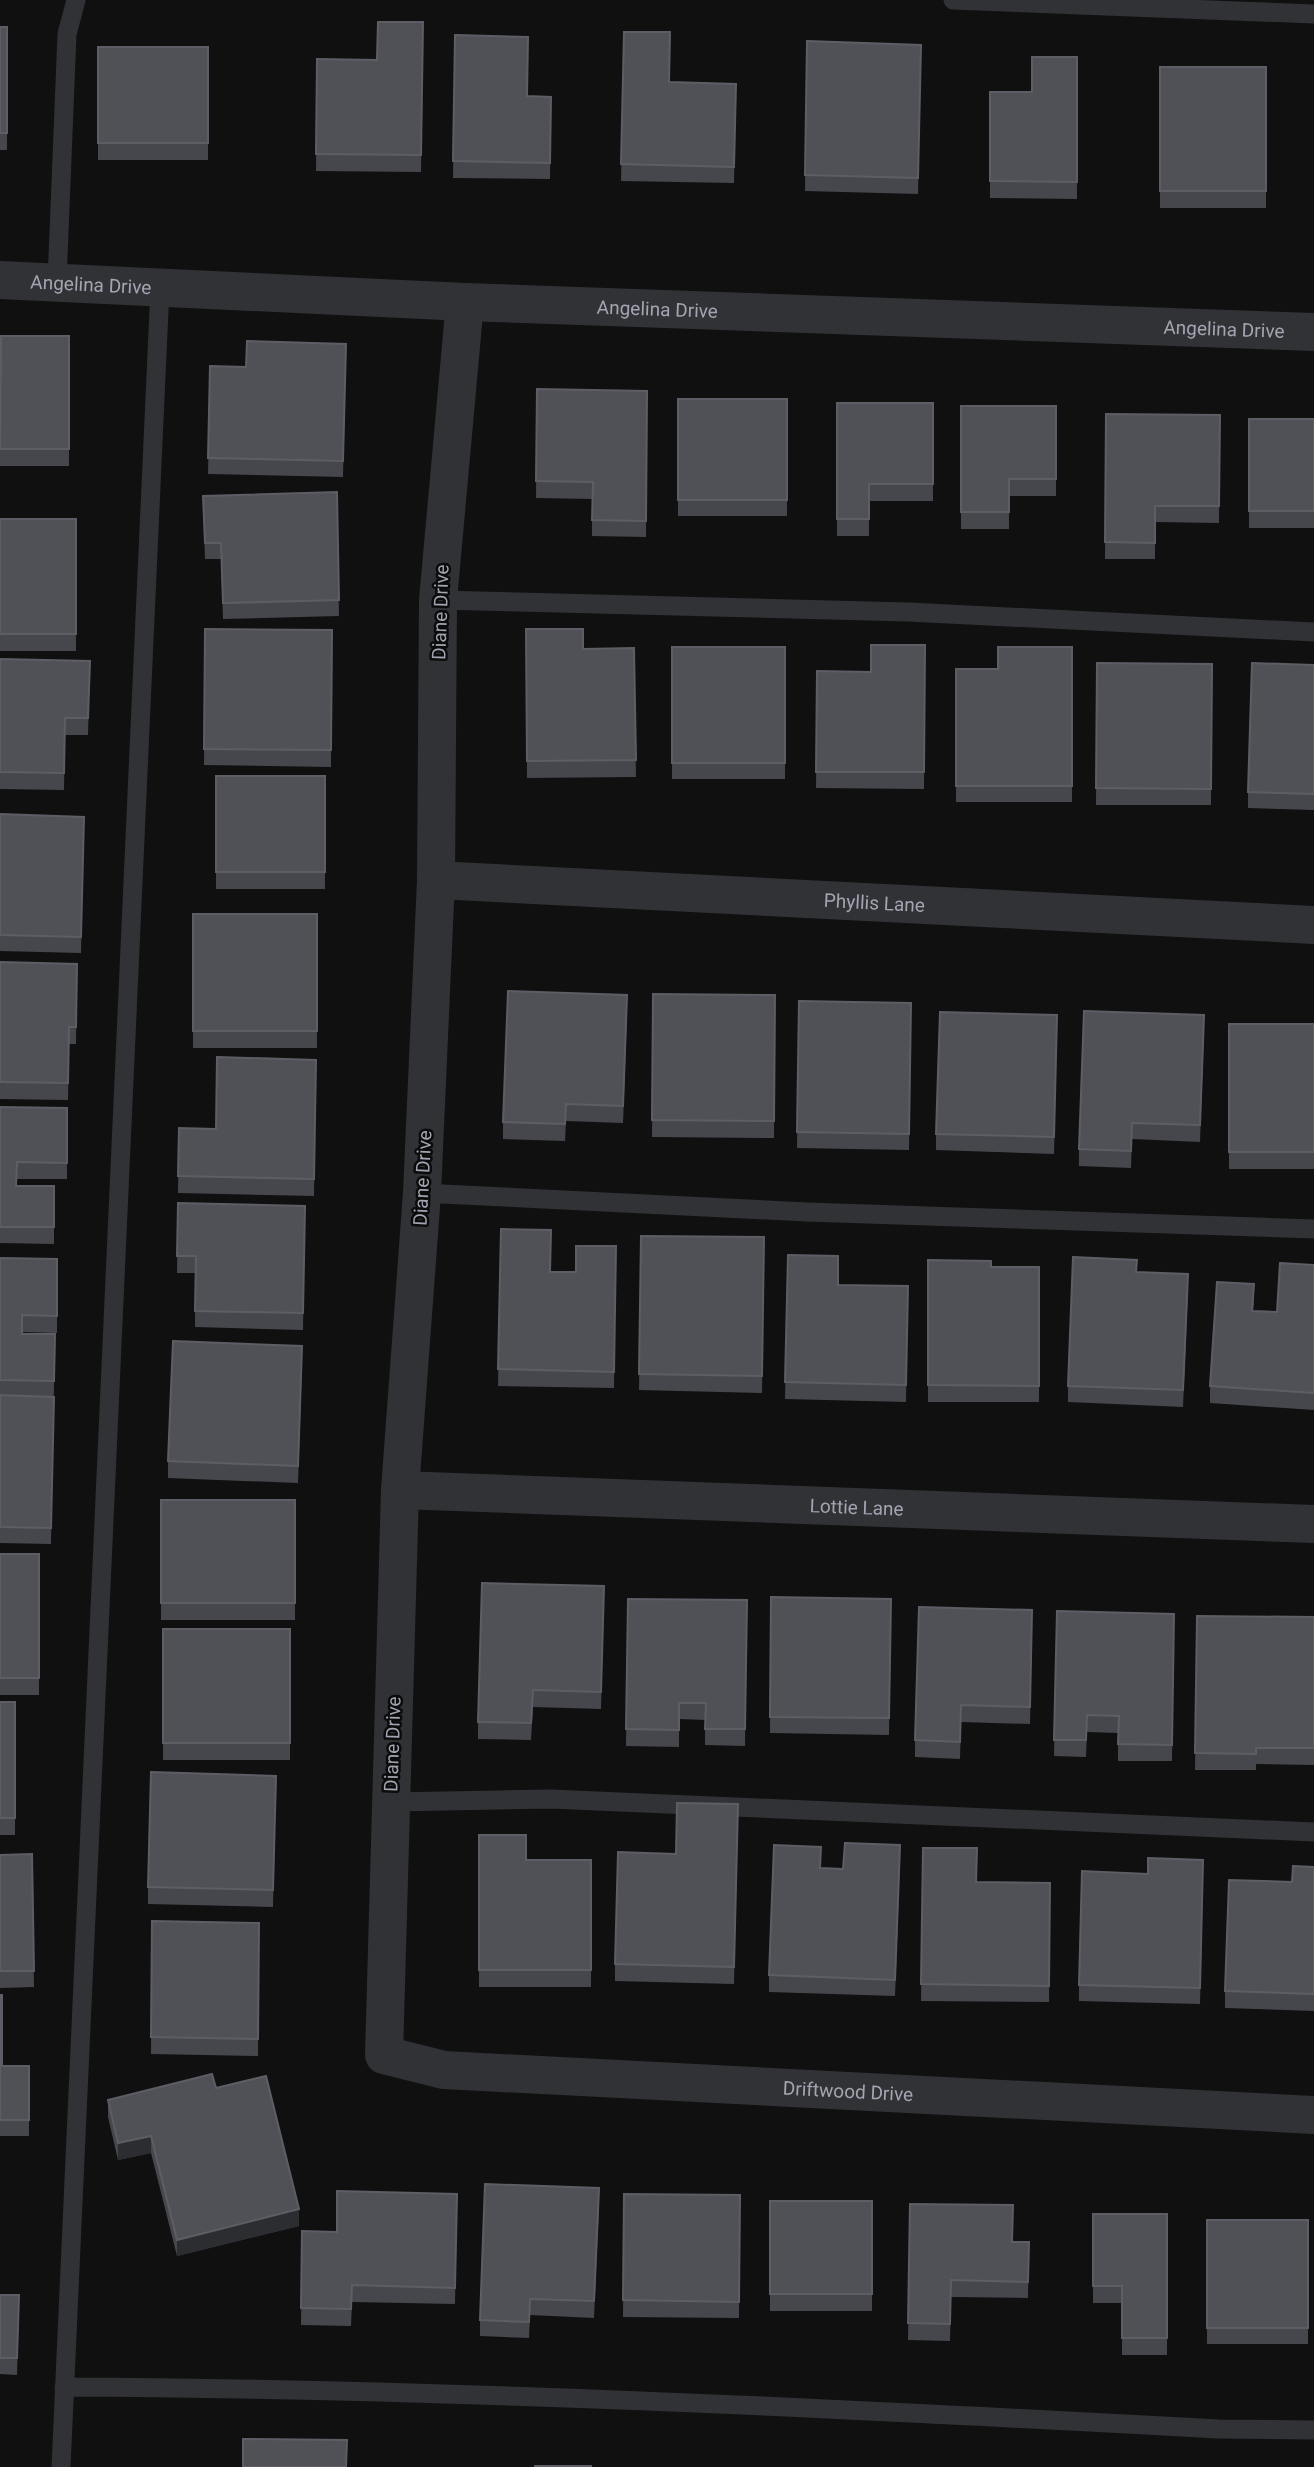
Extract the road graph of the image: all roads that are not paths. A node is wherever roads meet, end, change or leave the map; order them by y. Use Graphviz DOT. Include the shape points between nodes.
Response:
graph roads {
  1 [pos="76,0"];
  2 [pos="953,0"];
  3 [pos="1314,14"];
  4 [pos="0,280"];
  5 [pos="57,282"];
  6 [pos="160,288"];
  7 [pos="465,302"];
  8 [pos="1314,332"];
  9 [pos="439,600"];
  10 [pos="1314,632"];
  11 [pos="436,880"];
  12 [pos="1314,925"];
  13 [pos="422,1193"];
  14 [pos="1314,1229"];
  15 [pos="400,1490"];
  16 [pos="1314,1524"];
  17 [pos="390,1802"];
  18 [pos="1314,1832"];
  19 [pos="384,2055"];
  20 [pos="1314,2115"];
  21 [pos="64,2387"];
  22 [pos="1314,2430"];
  23 [pos="61,2467"];
  1 -- 5 [label="lane" via="67,34"];
  2 -- 3 [label="lane"];
  4 -- 5 [label="street, Angelina Drive"];
  5 -- 6 [label="street, Angelina Drive"];
  6 -- 7 [label="street, Angelina Drive"];
  6 -- 21 [label="lane"];
  7 -- 8 [label="street, Angelina Drive"];
  7 -- 9 [label="street, Diane Drive"];
  9 -- 10 [label="lane" via="908,612"];
  9 -- 11 [label="street, Diane Drive"];
  11 -- 12 [label="street, Phyllis Lane"];
  11 -- 13 [label="street, Diane Drive"];
  13 -- 14 [label="lane"];
  13 -- 15 [label="street, Diane Drive"];
  15 -- 16 [label="street, Lottie Lane"];
  15 -- 17 [label="street, Diane Drive"];
  17 -- 18 [label="lane" via="551,1798"];
  17 -- 19 [label="street, Diane Drive"];
  19 -- 20 [label="street, Driftwood Drive" via="444,2070"];
  21 -- 22 [label="lane" via="323,2389"];
  21 -- 23 [label="lane"];
}
